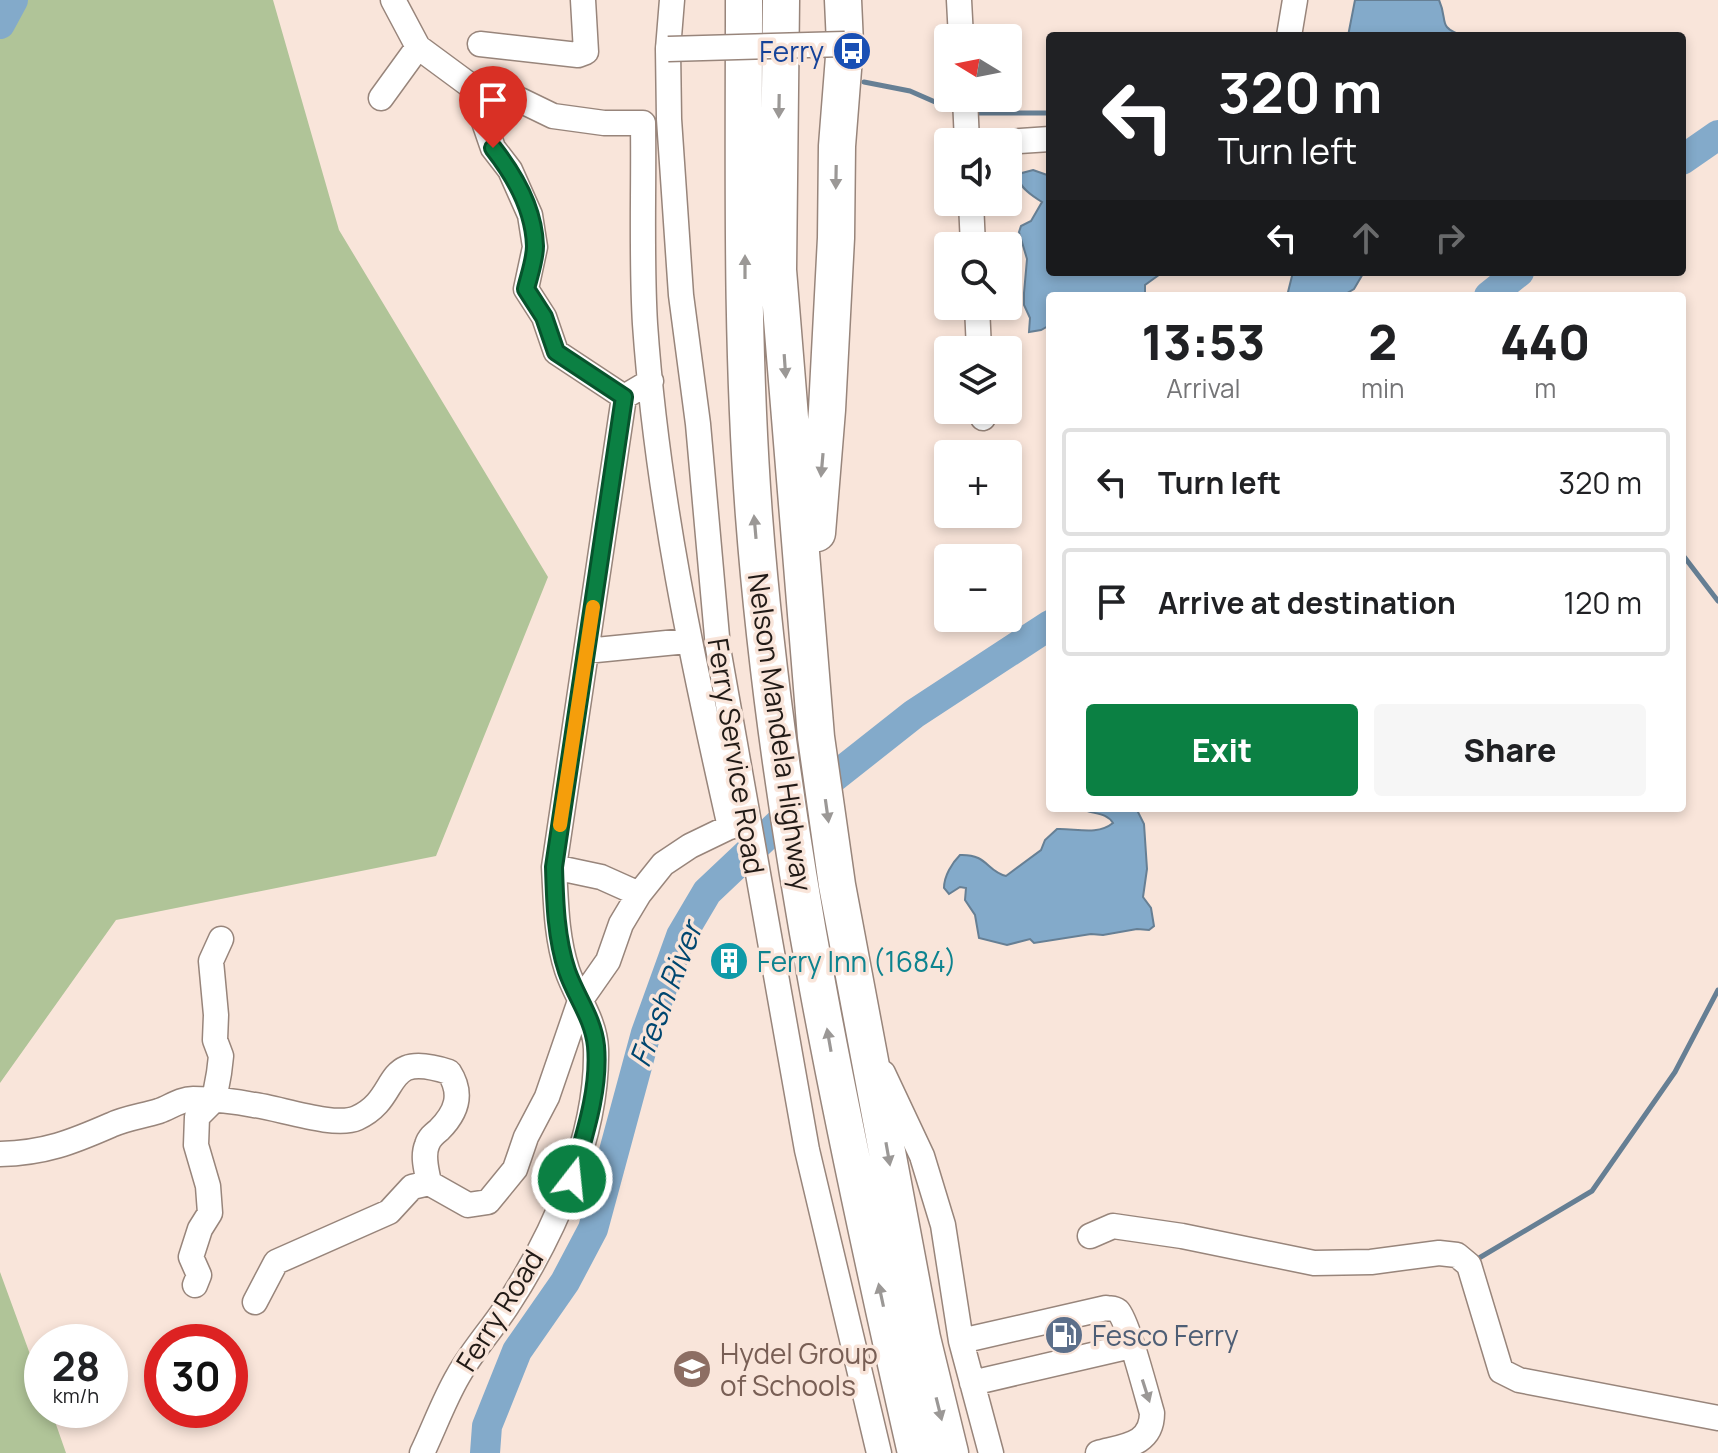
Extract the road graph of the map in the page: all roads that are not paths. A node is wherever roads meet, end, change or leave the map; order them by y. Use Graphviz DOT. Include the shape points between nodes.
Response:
graph roads {
  1 [pos="393,0"];
  2 [pos="583,0"];
  3 [pos="672,0"];
  4 [pos="744,0"];
  5 [pos="781,0"];
  6 [pos="843,0"];
  7 [pos="959,0"];
  8 [pos="1295,0"];
  9 [pos="960,24"];
  10 [pos="1290,32"];
  11 [pos="480,44"];
  12 [pos="845,44"];
  13 [pos="418,47"];
  14 [pos="668,49"];
  15 [pos="479,92"];
  16 [pos="381,98"];
  17 [pos="1046,139"];
  18 [pos="1022,141"];
  19 [pos="651,381"];
  20 [pos="624,397"];
  21 [pos="687,641"];
  22 [pos="586,651"];
  23 [pos="812,693"];
  24 [pos="739,823"];
  25 [pos="554,867"];
  26 [pos="639,894"];
  27 [pos="221,939"];
  28 [pos="580,1001"];
  29 [pos="865,1036"];
  30 [pos="214,1100"];
  31 [pos="0,1154"];
  32 [pos="429,1183"];
  33 [pos="1090,1236"];
  34 [pos="195,1285"];
  35 [pos="255,1302"];
  36 [pos="1000,1331"];
  37 [pos="961,1341"];
  38 [pos="1131,1346"];
  39 [pos="1010,1375"];
  40 [pos="972,1383"];
  41 [pos="1718,1418"];
  42 [pos="422,1453"];
  43 [pos="879,1453"];
  44 [pos="916,1453"];
  45 [pos="950,1453"];
  46 [pos="991,1453"];
  47 [pos="1098,1453"];
  1 -- 13 [label="street"];
  2 -- 11 [label="street" via="586,52"];
  3 -- 14 [label="street, Ferry Service Road"];
  44 -- 4 [label="highway, Nelson Mandela Highway, one-way" via="847,1139 782,772 754,516 745,350"];
  5 -- 23 [label="highway, Nelson Mandela Highway, one-way" via="778,270"];
  6 -- 12 [label="highway"];
  7 -- 9 [label="street"];
  8 -- 10 [label="street"];
  12 -- 14 [label="street, bridge"];
  12 -- 23 [label="highway, one-way" via="817,514"];
  13 -- 15 [label="street"];
  13 -- 16 [label="street"];
  14 -- 24 [label="street, Ferry Service Road" via="681,295"];
  15 -- 19 [label="street" via="520,100 553,116 643,123 645,322"];
  15 -- 20 [label="street" via="493,148 510,170 530,215 535,247 526,289 544,317 556,352"];
  17 -- 18 [label="street"];
  19 -- 20 [label="street"];
  19 -- 21 [label="street"];
  20 -- 22 [label="street, Ferry Road"];
  21 -- 22 [label="street"];
  21 -- 24 [label="street"];
  22 -- 25 [label="street, Ferry Road"];
  23 -- 29 [label="highway, Nelson Mandela Highway, one-way" via="837,885"];
  24 -- 26 [label="street" via="663,864"];
  24 -- 43 [label="street, Ferry Service Road" via="762,904 807,1150"];
  25 -- 26 [label="street" via="601,877"];
  25 -- 28 [label="street, Ferry Road" via="556,924"];
  26 -- 28 [label="street" via="608,961"];
  27 -- 30 [label="street" via="211,961 215,1040 221,1056"];
  28 -- 32 [label="street" via="547,1097 506,1183 488,1202 468,1205"];
  28 -- 42 [label="street, Ferry Road" via="596,1048 592,1108 572,1179 508,1304 458,1376"];
  29 -- 37 [label="street" via="922,1156 943,1225"];
  29 -- 45 [label="highway, Nelson Mandela Highway, one-way" via="922,1338"];
  30 -- 31 [label="street" via="189,1099 47,1151"];
  30 -- 32 [label="street" via="331,1120 355,1119 407,1065 449,1072 459,1093 456,1107 428,1141 424,1155"];
  30 -- 34 [label="street" via="197,1117 196,1145 210,1213 191,1257 199,1275"];
  32 -- 35 [label="street" via="412,1187 389,1212 276,1262"];
  33 -- 41 [label="street" via="1113,1226 1314,1263 1457,1255 1469,1265 1501,1371 1519,1380"];
  36 -- 37 [label="street"];
  36 -- 38 [label="street" via="1115,1309"];
  36 -- 39 [label="street"];
  37 -- 40 [label="street"];
  38 -- 39 [label="street"];
  38 -- 47 [label="street, one-way" via="1152,1424 1138,1443"];
  39 -- 40 [label="street"];
  40 -- 46 [label="street"];
}
